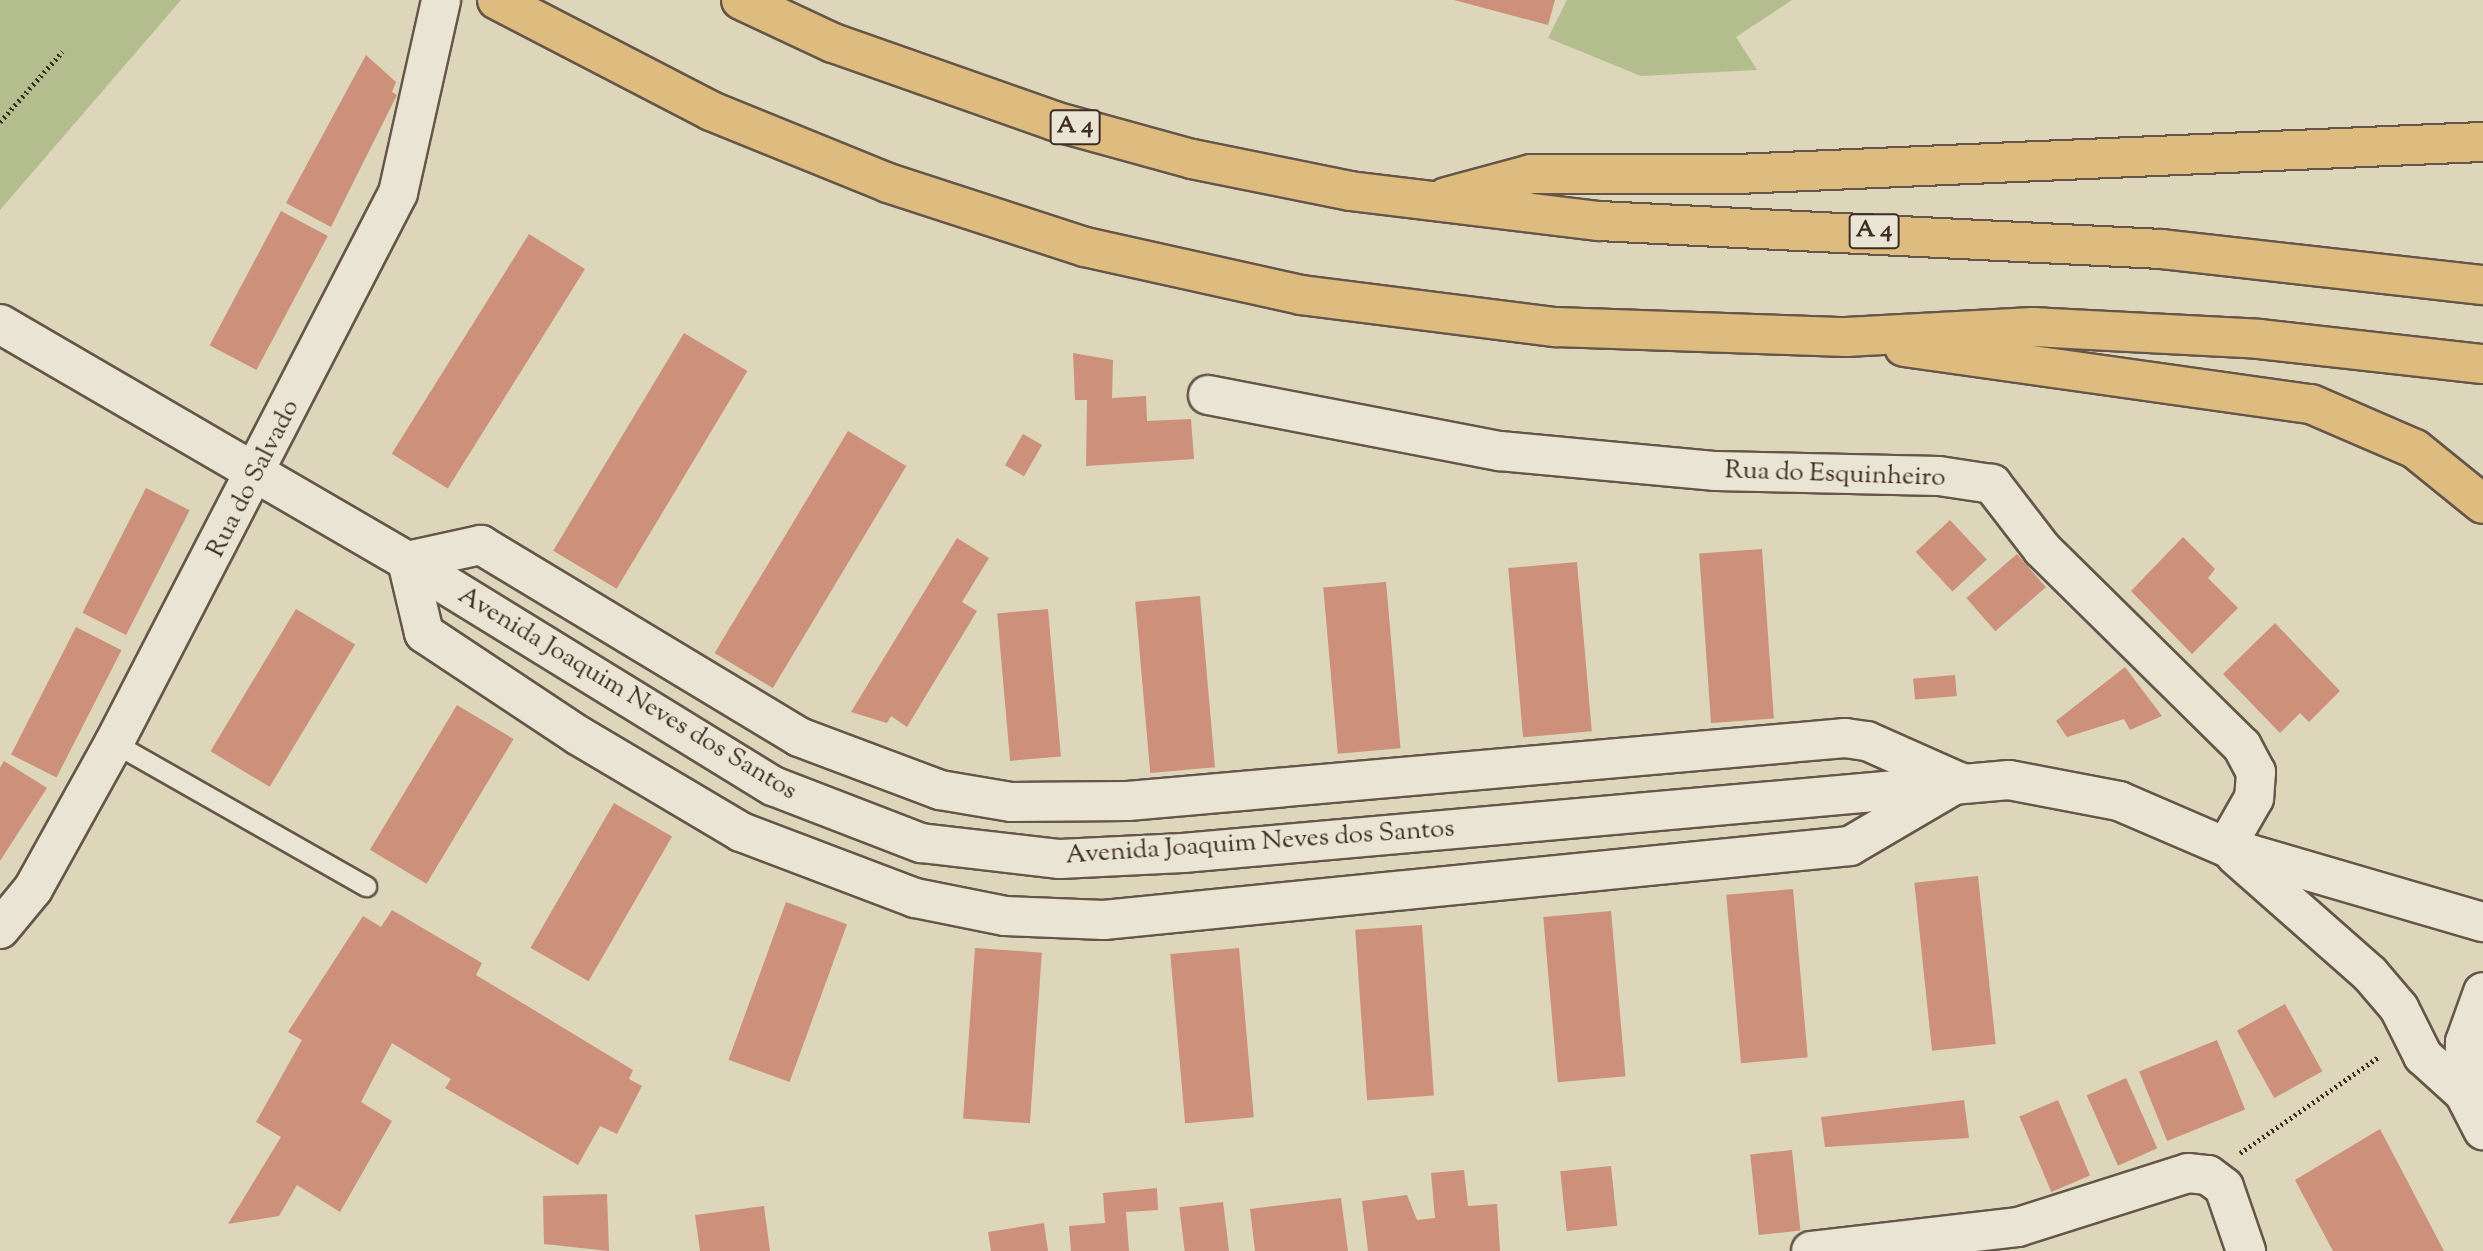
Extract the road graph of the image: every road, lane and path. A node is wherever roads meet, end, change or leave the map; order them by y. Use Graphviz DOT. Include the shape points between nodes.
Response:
graph roads {
  1 [pos="441,0"];
  2 [pos="498,0"];
  3 [pos="741,0"];
  4 [pos="62,52"];
  5 [pos="0,122"];
  6 [pos="2483,142"];
  7 [pos="1425,203"];
  8 [pos="2483,285"];
  9 [pos="0,324"];
  10 [pos="1846,337"];
  11 [pos="2483,365"];
  12 [pos="1208,395"];
  13 [pos="257,474"];
  14 [pos="2483,505"];
  15 [pos="407,561"];
  16 [pos="114,743"];
  17 [pos="1959,782"];
  18 [pos="2226,847"];
  19 [pos="366,886"];
  20 [pos="2483,922"];
  21 [pos="0,929"];
  22 [pos="2479,1011"];
  23 [pos="2412,1034"];
  24 [pos="2463,1093"];
  25 [pos="2483,1130"];
  26 [pos="2208,1175"];
  27 [pos="1811,1251"];
  28 [pos="2246,1251"];
  1 -- 13 [label="street, Rua do Salvado" via="398,192"];
  2 -- 10 [label="highway" via="651,83 814,155 949,206 1156,265 1301,295 1485,320"];
  3 -- 7 [label="highway, A 4" via="833,43 1054,121 1204,162"];
  4 -- 5 [label="path"];
  6 -- 7 [label="highway" via="1737,174 1531,174"];
  7 -- 8 [label="highway, A 4" via="1599,221 2161,249"];
  9 -- 13 [label="street, Avenida Joaquim Neves dos Santos"];
  10 -- 11 [label="highway" via="2034,327 2127,331"];
  10 -- 14 [label="highway" via="1969,360 2311,404 2415,449"];
  12 -- 18 [label="street, Rua do Esquinheiro" via="1500,452 1716,471 1939,476 1992,484 2051,558 2242,746 2256,772 2254,798"];
  13 -- 15 [label="street, Avenida Joaquim Neves dos Santos"];
  13 -- 16 [label="street, Rua do Salvado"];
  15 -- 17 [label="street" via="481,545 799,737 940,790 1011,802 1128,801 1845,738 1867,741"];
  15 -- 17 [label="street, Avenida Joaquim Neves dos Santos" via="773,786 896,835 986,853 1060,859 1183,853"];
  15 -- 17 [label="street" via="424,633 579,736 741,832 826,868 915,898 1004,916 1104,920 1850,846"];
  16 -- 19 [label="lane"];
  16 -- 21 [label="street, Rua do Salvado" via="33,889"];
  17 -- 18 [label="street, Avenida Joaquim Neves dos Santos" via="2009,780 2108,799"];
  18 -- 20 [label="street, Avenida Joaquim Neves dos Santos"];
  18 -- 23 [label="street, Avenida Joaquim Neves dos Santos" via="2371,974"];
  22 -- 24 [label="street, Avenida Joaquim Neves dos Santos" via="2460,1068"];
  23 -- 24 [label="street, Avenida Joaquim Neves dos Santos" via="2423,1056"];
  23 -- 26 [label="path"];
  24 -- 25 [label="street, Avenida Joaquim Neves dos Santos"];
  26 -- 27 [label="street" via="2169,1175 1990,1233"];
  26 -- 28 [label="street" via="2224,1187"];
}
